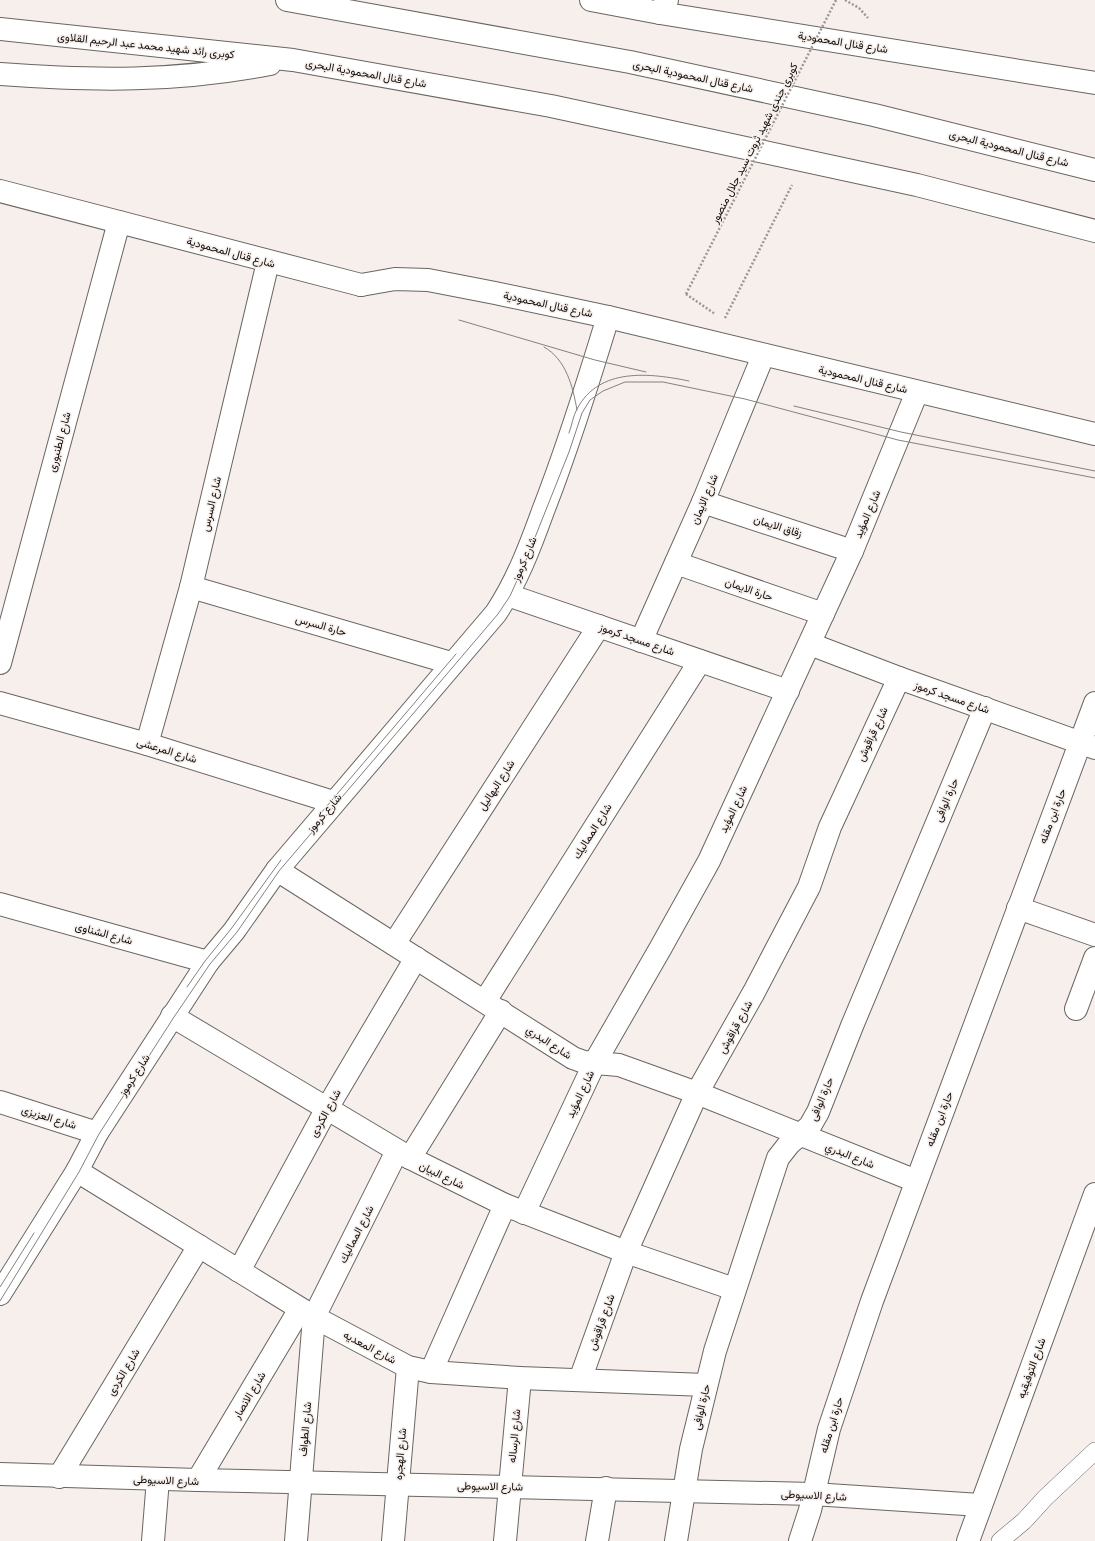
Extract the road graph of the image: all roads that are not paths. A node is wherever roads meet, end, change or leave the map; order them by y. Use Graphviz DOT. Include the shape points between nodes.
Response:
graph roads {
  1 [pos="287,0"];
  2 [pos="592,0"];
  3 [pos="615,2"];
  4 [pos="664,7"];
  5 [pos="0,29"];
  6 [pos="292,60"];
  7 [pos="0,74"];
  8 [pos="1095,83"];
  9 [pos="1095,170"];
  10 [pos="0,191"];
  11 [pos="119,222"];
  12 [pos="1095,231"];
  13 [pos="268,262"];
  14 [pos="608,317"];
  15 [pos="763,356"];
  16 [pos="917,392"];
  17 [pos="1095,434"];
  18 [pos="703,502"];
  19 [pos="852,551"];
  20 [pos="676,564"];
  21 [pos="191,587"];
  22 [pos="508,595"];
  23 [pos="823,614"];
  24 [pos="599,626"];
  25 [pos="641,641"];
  26 [pos="810,644"];
  27 [pos="700,661"];
  28 [pos="0,663"];
  29 [pos="451,663"];
  30 [pos="899,678"];
  31 [pos="788,691"];
  32 [pos="0,703"];
  33 [pos="1095,703"];
  34 [pos="985,708"];
  35 [pos="147,744"];
  36 [pos="1088,746"];
  37 [pos="334,802"];
  38 [pos="277,870"];
  39 [pos="0,904"];
  40 [pos="1018,908"];
  41 [pos="1095,935"];
  42 [pos="394,944"];
  43 [pos="416,958"];
  44 [pos="1095,958"];
  45 [pos="208,962"];
  46 [pos="493,1006"];
  47 [pos="1076,1009"];
  48 [pos="172,1016"];
  49 [pos="594,1062"];
  50 [pos="697,1093"];
  51 [pos="0,1102"];
  52 [pos="326,1110"];
  53 [pos="97,1133"];
  54 [pos="801,1135"];
  55 [pos="404,1155"];
  56 [pos="77,1171"];
  57 [pos="916,1181"];
  58 [pos="1095,1194"];
  59 [pos="505,1205"];
  60 [pos="524,1213"];
  61 [pos="199,1246"];
  62 [pos="626,1252"];
  63 [pos="239,1271"];
  64 [pos="734,1289"];
  65 [pos="0,1294"];
  66 [pos="307,1313"];
  67 [pos="408,1368"];
  68 [pos="431,1372"];
  69 [pos="520,1378"];
  70 [pos="580,1380"];
  71 [pos="706,1385"];
  72 [pos="1095,1451"];
  73 [pos="0,1474"];
  74 [pos="59,1477"];
  75 [pos="158,1479"];
  76 [pos="198,1480"];
  77 [pos="301,1483"];
  78 [pos="398,1484"];
  79 [pos="510,1487"];
  80 [pos="606,1488"];
  81 [pos="686,1490"];
  82 [pos="813,1494"];
  83 [pos="980,1505"];
  84 [pos="153,1541"];
  85 [pos="296,1541"];
  86 [pos="393,1541"];
  87 [pos="505,1541"];
  88 [pos="597,1541"];
  89 [pos="676,1541"];
  90 [pos="800,1541"];
  91 [pos="968,1541"];
  92 [pos="1000,1541"];
  1 -- 9 [label="street, شارع قنال المحمودية البحرى" via="630,62 874,115"];
  2 -- 3 [label="street, شارع قنال المحمودية"];
  3 -- 4 [label="street, شارع قنال المحمودية"];
  4 -- 8 [label="street, شارع قنال المحمودية"];
  5 -- 6 [label="street, كوبرى رائد شهيد محمد عبد الرحيم القلاوى"];
  6 -- 7 [label="street" via="231,72 173,78 115,80"];
  6 -- 12 [label="street, شارع قنال المحمودية البحرى" via="551,106 805,160 917,185"];
  10 -- 11 [label="street, شارع قنال المحمودية"];
  11 -- 13 [label="street, شارع قنال المحمودية"];
  11 -- 28 [label="street, شارع الطنبورى"];
  13 -- 14 [label="street, شارع قنال المحمودية" via="361,285 395,279 428,280"];
  13 -- 21 [label="street, شارع السرس"];
  14 -- 15 [label="street, شارع قنال المحمودية"];
  14 -- 22 [label="street, شارع كرموز" via="566,454 523,564"];
  15 -- 16 [label="street, شارع قنال المحمودية"];
  15 -- 18 [label="street, شارع الايمان"];
  16 -- 17 [label="street, شارع قنال المحمودية"];
  16 -- 19 [label="street, شارع المؤيد"];
  18 -- 19 [label="street, زقاق الايمان"];
  18 -- 20 [label="street, شارع الايمان"];
  19 -- 23 [label="street, شارع المؤيد"];
  20 -- 23 [label="street, حارة الايمان"];
  20 -- 25 [label="street, شارع الايمان"];
  21 -- 29 [label="street, حارة السرس"];
  21 -- 35 [label="street, شارع السرس"];
  22 -- 24 [label="street, شارع مسجد كرموز"];
  22 -- 29 [label="street, شارع كرموز" via="496,613"];
  23 -- 26 [label="street, شارع المؤيد"];
  24 -- 25 [label="street, شارع مسجد كرموز"];
  24 -- 42 [label="street, شارع البهاليل"];
  25 -- 27 [label="street, شارع مسجد كرموز"];
  26 -- 30 [label="street, شارع مسجد كرموز"];
  26 -- 31 [label="street, شارع المؤيد"];
  27 -- 31 [label="street, شارع مسجد كرموز"];
  27 -- 46 [label="street, شارع المماليك"];
  29 -- 37 [label="street, شارع كرموز"];
  30 -- 34 [label="street, شارع مسجد كرموز"];
  30 -- 50 [label="street, شارع قراقوش" via="830,827 809,887"];
  31 -- 49 [label="street, شارع المؤيد" via="709,860"];
  32 -- 35 [label="street, شارع المرعشى"];
  33 -- 36 [label="street, حارة ابن مقله"];
  34 -- 36 [label="street, شارع مسجد كرموز"];
  34 -- 54 [label="street, حارة الوافى" via="818,1112"];
  35 -- 37 [label="street, شارع المرعشى"];
  36 -- 40 [label="street, حارة ابن مقله"];
  37 -- 38 [label="street, شارع كرموز"];
  38 -- 42 [label="street, شارع البدري"];
  38 -- 45 [label="street, شارع كرموز" via="234,931"];
  39 -- 45 [label="street, شارع الشناوى"];
  40 -- 41 [label="street"];
  40 -- 57 [label="street, حارة ابن مقله"];
  42 -- 43 [label="street, شارع البدري"];
  43 -- 46 [label="street, شارع البدري"];
  43 -- 52 [label="street, شارع الكردى"];
  44 -- 47 [label="street"];
  45 -- 48 [label="street, شارع كرموز"];
  46 -- 49 [label="street, شارع البدري" via="573,1058"];
  46 -- 55 [label="street, شارع المماليك"];
  48 -- 52 [label="street, شارع البيان"];
  48 -- 53 [label="street, شارع كرموز"];
  49 -- 50 [label="street, شارع البدري" via="619,1065"];
  49 -- 60 [label="street, شارع المؤيد"];
  50 -- 54 [label="street, شارع البدري"];
  50 -- 62 [label="street, شارع قراقوش"];
  51 -- 53 [label="street, شارع العزيزى"];
  52 -- 55 [label="street, شارع البيان"];
  52 -- 63 [label="street, شارع الكردى"];
  53 -- 56 [label="street, شارع كرموز"];
  54 -- 57 [label="street, شارع البدري"];
  54 -- 64 [label="street, حارة الوافى" via="789,1144 778,1158"];
  55 -- 59 [label="street, شارع البيان"];
  55 -- 66 [label="street, شارع المماليك"];
  56 -- 61 [label="street, شارع المعديه"];
  56 -- 65 [label="street, شارع كرموز"];
  57 -- 82 [label="street, حارة ابن مقله" via="829,1429"];
  58 -- 83 [label="street, شارع التوفيقيه"];
  59 -- 60 [label="street, شارع البيان"];
  59 -- 68 [label="street"];
  60 -- 62 [label="street, شارع البيان"];
  61 -- 63 [label="street, شارع المعديه"];
  61 -- 74 [label="street, شارع الكردى"];
  62 -- 64 [label="street, شارع البيان"];
  62 -- 70 [label="street, شارع قراقوش"];
  63 -- 66 [label="street, شارع المعديه"];
  64 -- 71 [label="street, حارة الوافى"];
  66 -- 67 [label="street, شارع المعديه"];
  66 -- 76 [label="street, شارع الانصار"];
  66 -- 77 [label="street, شارع الطواف"];
  67 -- 68 [label="street, شارع المعديه"];
  67 -- 78 [label="street, شارع الهجره"];
  68 -- 69 [label="street, شارع المعديه"];
  69 -- 70 [label="street, شارع المعديه"];
  69 -- 79 [label="street, شارع الرساله"];
  70 -- 71 [label="street, شارع المعديه"];
  71 -- 81 [label="street, حارة الوافى" via="691,1449"];
  72 -- 92 [label="lane"];
  73 -- 74 [label="street, شارع الاسيوطى"];
  74 -- 75 [label="street, شارع الاسيوطى"];
  75 -- 76 [label="street, شارع الاسيوطى"];
  75 -- 84 [label="street"];
  76 -- 77 [label="street, شارع الاسيوطى"];
  77 -- 78 [label="street, شارع الاسيوطى"];
  77 -- 85 [label="street, شارع الطواف"];
  78 -- 79 [label="street, شارع الاسيوطى"];
  78 -- 86 [label="street, شارع الهجره"];
  79 -- 80 [label="street, شارع الاسيوطى"];
  79 -- 87 [label="street, شارع الرساله"];
  80 -- 81 [label="street, شارع الاسيوطى"];
  80 -- 88 [label="street"];
  81 -- 82 [label="street, شارع الاسيوطى"];
  81 -- 89 [label="street, حارة الوافى"];
  82 -- 83 [label="street, شارع الاسيوطى"];
  82 -- 90 [label="street, حارة ابن مقله"];
  83 -- 91 [label="street, شارع التوفيقيه"];
}
